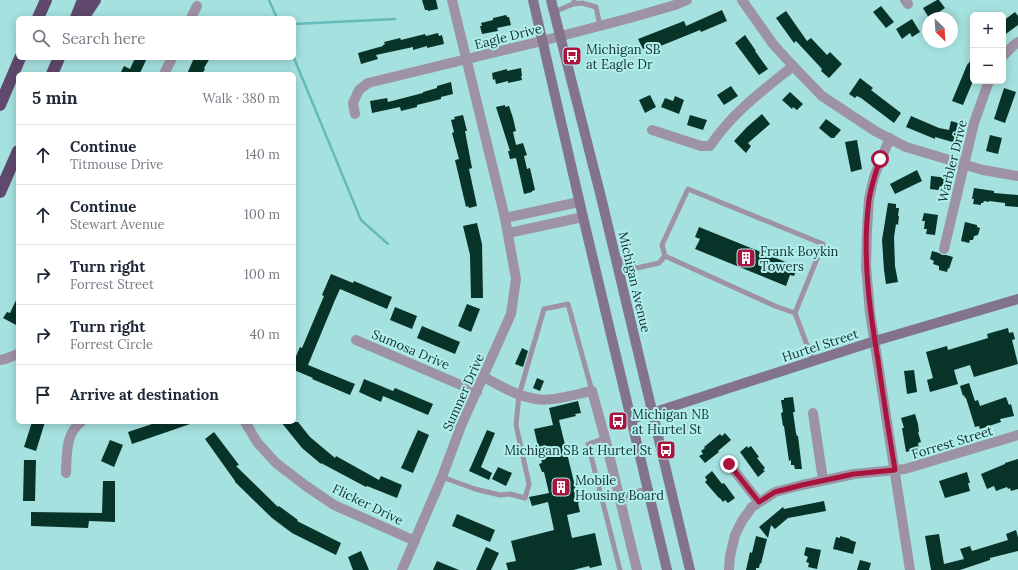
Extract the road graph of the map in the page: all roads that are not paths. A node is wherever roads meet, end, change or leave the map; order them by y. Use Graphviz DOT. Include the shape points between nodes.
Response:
graph roads {
  1 [pos="46,0"];
  2 [pos="83,0"];
  3 [pos="95,0"];
  4 [pos="452,0"];
  5 [pos="533,0"];
  6 [pos="551,0"];
  7 [pos="687,0"];
  8 [pos="742,0"];
  9 [pos="574,2"];
  10 [pos="197,6"];
  11 [pos="554,12"];
  12 [pos="39,16"];
  13 [pos="77,16"];
  14 [pos="84,16"];
  15 [pos="192,16"];
  16 [pos="600,26"];
  17 [pos="560,37"];
  18 [pos="542,42"];
  19 [pos="1018,42"];
  20 [pos="1006,53"];
  21 [pos="19,60"];
  22 [pos="58,60"];
  23 [pos="171,60"];
  24 [pos="466,60"];
  25 [pos="793,66"];
  26 [pos="53,72"];
  27 [pos="165,72"];
  28 [pos="988,84"];
  29 [pos="0,105"];
  30 [pos="355,114"];
  31 [pos="652,130"];
  32 [pos="890,138"];
  33 [pos="16,156"];
  34 [pos="964,165"];
  35 [pos="1018,176"];
  36 [pos="0,192"];
  37 [pos="579,202"];
  38 [pos="582,217"];
  39 [pos="505,218"];
  40 [pos="508,233"];
  41 [pos="944,249"];
  42 [pos="615,255"];
  43 [pos="665,256"];
  44 [pos="1018,299"];
  45 [pos="795,313"];
  46 [pos="356,340"];
  47 [pos="875,341"];
  48 [pos="16,355"];
  49 [pos="0,360"];
  50 [pos="813,361"];
  51 [pos="484,378"];
  52 [pos="592,390"];
  53 [pos="477,392"];
  54 [pos="520,395"];
  55 [pos="813,412"];
  56 [pos="652,413"];
  57 [pos="631,419"];
  58 [pos="78,424"];
  59 [pos="246,424"];
  60 [pos="1018,435"];
  61 [pos="605,438"];
  62 [pos="729,464"];
  63 [pos="895,470"];
  64 [pos="66,473"];
  65 [pos="442,477"];
  66 [pos="822,480"];
  67 [pos="648,491"];
  68 [pos="620,499"];
  69 [pos="759,502"];
  70 [pos="415,541"];
  71 [pos="402,570"];
  72 [pos="620,570"];
  73 [pos="637,570"];
  74 [pos="667,570"];
  75 [pos="690,570"];
  76 [pos="729,570"];
  77 [pos="910,570"];
  1 -- 12 [label="highway"];
  2 -- 13 [label="highway"];
  3 -- 14 [label="highway"];
  4 -- 24 [label="street, Sumner Drive"];
  5 -- 18 [label="main road"];
  6 -- 11 [label="main road, Michigan Avenue"];
  7 -- 16 [label="street, Eagle Drive"];
  8 -- 25 [label="street" via="773,44"];
  9 -- 11 [label="lane"];
  9 -- 16 [label="lane" via="596,7"];
  10 -- 15 [label="street"];
  11 -- 17 [label="main road, Michigan Avenue"];
  16 -- 17 [label="street, Eagle Drive"];
  17 -- 18 [label="street, Eagle Drive"];
  17 -- 42 [label="main road, Michigan Avenue"];
  18 -- 24 [label="street, Eagle Drive"];
  18 -- 37 [label="main road"];
  19 -- 20 [label="street"];
  21 -- 29 [label="highway"];
  22 -- 26 [label="highway"];
  23 -- 27 [label="street"];
  24 -- 30 [label="street, Eagle Drive" via="368,83 359,90 353,103"];
  24 -- 39 [label="street, Sumner Drive"];
  25 -- 31 [label="street" via="750,100 710,146 701,146"];
  25 -- 32 [label="street" via="822,96"];
  28 -- 34 [label="street, Warbler Drive" via="974,123"];
  32 -- 34 [label="street" via="906,146"];
  32 -- 47 [label="street" via="874,177 866,230 866,266"];
  33 -- 36 [label="highway"];
  34 -- 35 [label="street"];
  34 -- 41 [label="street, Warbler Drive"];
  37 -- 38 [label="main road"];
  37 -- 39 [label="street"];
  38 -- 40 [label="street"];
  38 -- 57 [label="main road"];
  39 -- 40 [label="street, Sumner Drive"];
  40 -- 51 [label="street, Sumner Drive" via="516,279 511,314"];
  42 -- 43 [label="lane" via="637,268 659,263"];
  42 -- 56 [label="main road, Michigan Avenue"];
  43 -- 45 [label="lane"];
  43 -- 45 [label="lane" via="662,245 688,189 823,244"];
  44 -- 47 [label="main road, Hurtel Street"];
  45 -- 50 [label="lane"];
  46 -- 53 [label="street, Sumosa Drive"];
  47 -- 50 [label="main road, Hurtel Street"];
  47 -- 63 [label="street"];
  48 -- 49 [label="street"];
  50 -- 56 [label="main road, Hurtel Street"];
  51 -- 53 [label="street, Sumner Drive"];
  51 -- 54 [label="street"];
  52 -- 54 [label="street" via="551,399"];
  52 -- 54 [label="lane" via="568,304 544,309"];
  52 -- 61 [label="street"];
  53 -- 65 [label="street, Sumner Drive"];
  54 -- 65 [label="lane" via="516,425 529,484 524,498 475,489"];
  55 -- 66 [label="street"];
  56 -- 57 [label="main road, Hurtel Street"];
  56 -- 75 [label="main road, Michigan Avenue"];
  57 -- 67 [label="main road"];
  58 -- 64 [label="street" via="71,434 67,447"];
  59 -- 70 [label="street, Flicker Drive" via="257,442 276,463 306,486 334,505"];
  60 -- 63 [label="street, Forrest Street"];
  61 -- 68 [label="street"];
  61 -- 72 [label="lane" via="588,444"];
  62 -- 69 [label="street"];
  63 -- 66 [label="street, Forrest Street"];
  63 -- 77 [label="street"];
  65 -- 70 [label="street, Sumner Drive"];
  66 -- 69 [label="street, Forrest Street" via="775,492"];
  67 -- 68 [label="street"];
  67 -- 74 [label="main road"];
  68 -- 73 [label="street"];
  69 -- 76 [label="street, Forrest Street" via="752,507 735,535"];
  70 -- 71 [label="street, Sumner Drive"];
}
